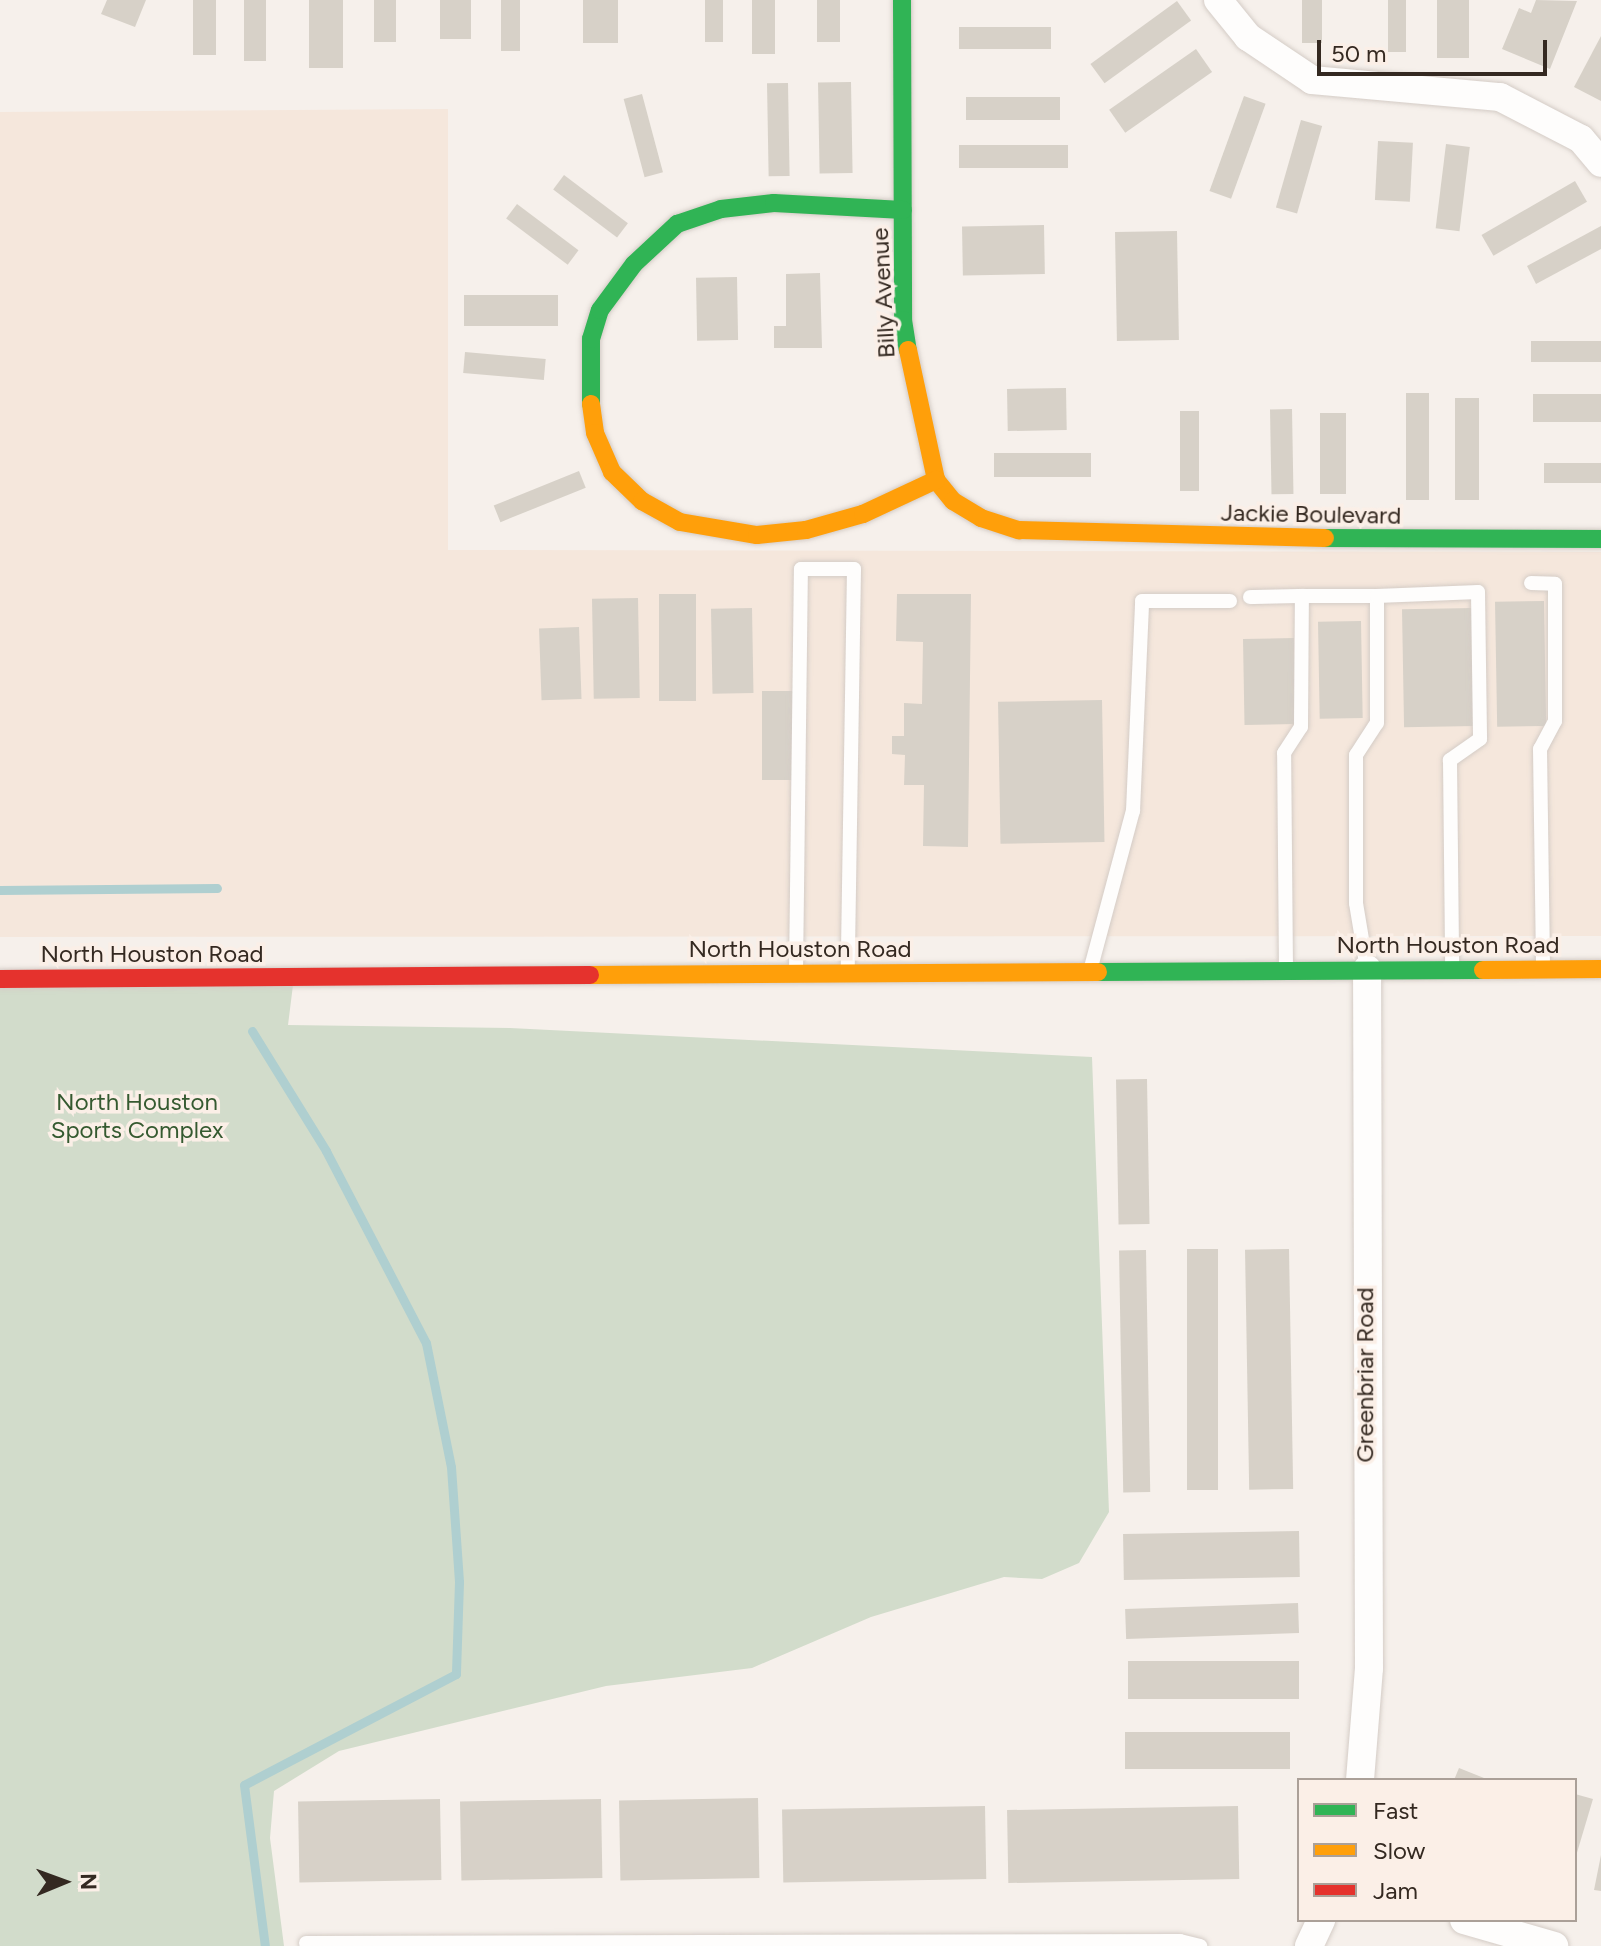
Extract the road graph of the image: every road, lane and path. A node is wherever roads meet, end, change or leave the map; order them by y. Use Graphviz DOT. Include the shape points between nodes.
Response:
graph roads {
  1 [pos="902,0"];
  2 [pos="1218,0"];
  3 [pos="1601,163"];
  4 [pos="903,210"];
  5 [pos="936,480"];
  6 [pos="1019,530"];
  7 [pos="1601,539"];
  8 [pos="1531,583"];
  9 [pos="1302,596"];
  10 [pos="1377,596"];
  11 [pos="1250,597"];
  12 [pos="1230,601"];
  13 [pos="1367,969"];
  14 [pos="1543,969"];
  15 [pos="1601,969"];
  16 [pos="1286,970"];
  17 [pos="1452,970"];
  18 [pos="1090,971"];
  19 [pos="796,973"];
  20 [pos="848,973"];
  21 [pos="0,979"];
  22 [pos="1360,1778"];
  23 [pos="1320,1922"];
  24 [pos="1471,1922"];
  25 [pos="306,1943"];
  26 [pos="1200,1946"];
  27 [pos="1309,1946"];
  28 [pos="1554,1946"];
  1 -- 4 [label="street, Billy Avenue"];
  2 -- 3 [label="street" via="1248,37 1312,80 1500,97 1581,139"];
  4 -- 5 [label="street, Billy Avenue" via="903,320 917,411"];
  4 -- 5 [label="street" via="774,203 721,209 677,224 634,264 600,310 591,339 588,384 595,433 612,472 642,501 680,522 757,535 806,530 863,514"];
  5 -- 6 [label="street, Billy Avenue" via="953,501 981,518"];
  6 -- 7 [label="street, Jackie Boulevard" via="1469,542"];
  8 -- 14 [label="lane" via="1555,584 1555,721 1540,749"];
  9 -- 10 [label="lane"];
  9 -- 11 [label="lane"];
  9 -- 16 [label="lane" via="1301,727 1284,753"];
  10 -- 13 [label="lane" via="1377,723 1356,755 1356,903"];
  10 -- 17 [label="lane" via="1478,592 1480,739 1450,760"];
  12 -- 18 [label="lane" via="1142,601 1133,811"];
  13 -- 16 [label="street, North Houston Road"];
  13 -- 17 [label="street, North Houston Road"];
  13 -- 22 [label="street, Greenbriar Road" via="1369,1668"];
  14 -- 15 [label="street, North Houston Road"];
  14 -- 17 [label="street, North Houston Road"];
  16 -- 18 [label="street, North Houston Road"];
  18 -- 20 [label="street, North Houston Road"];
  19 -- 20 [label="street, North Houston Road"];
  19 -- 20 [label="lane" via="801,569 854,569"];
  19 -- 21 [label="street, North Houston Road"];
  23 -- 27 [label="street"];
  24 -- 28 [label="street"];
  25 -- 26 [label="lane" via="1180,1941"];
}
